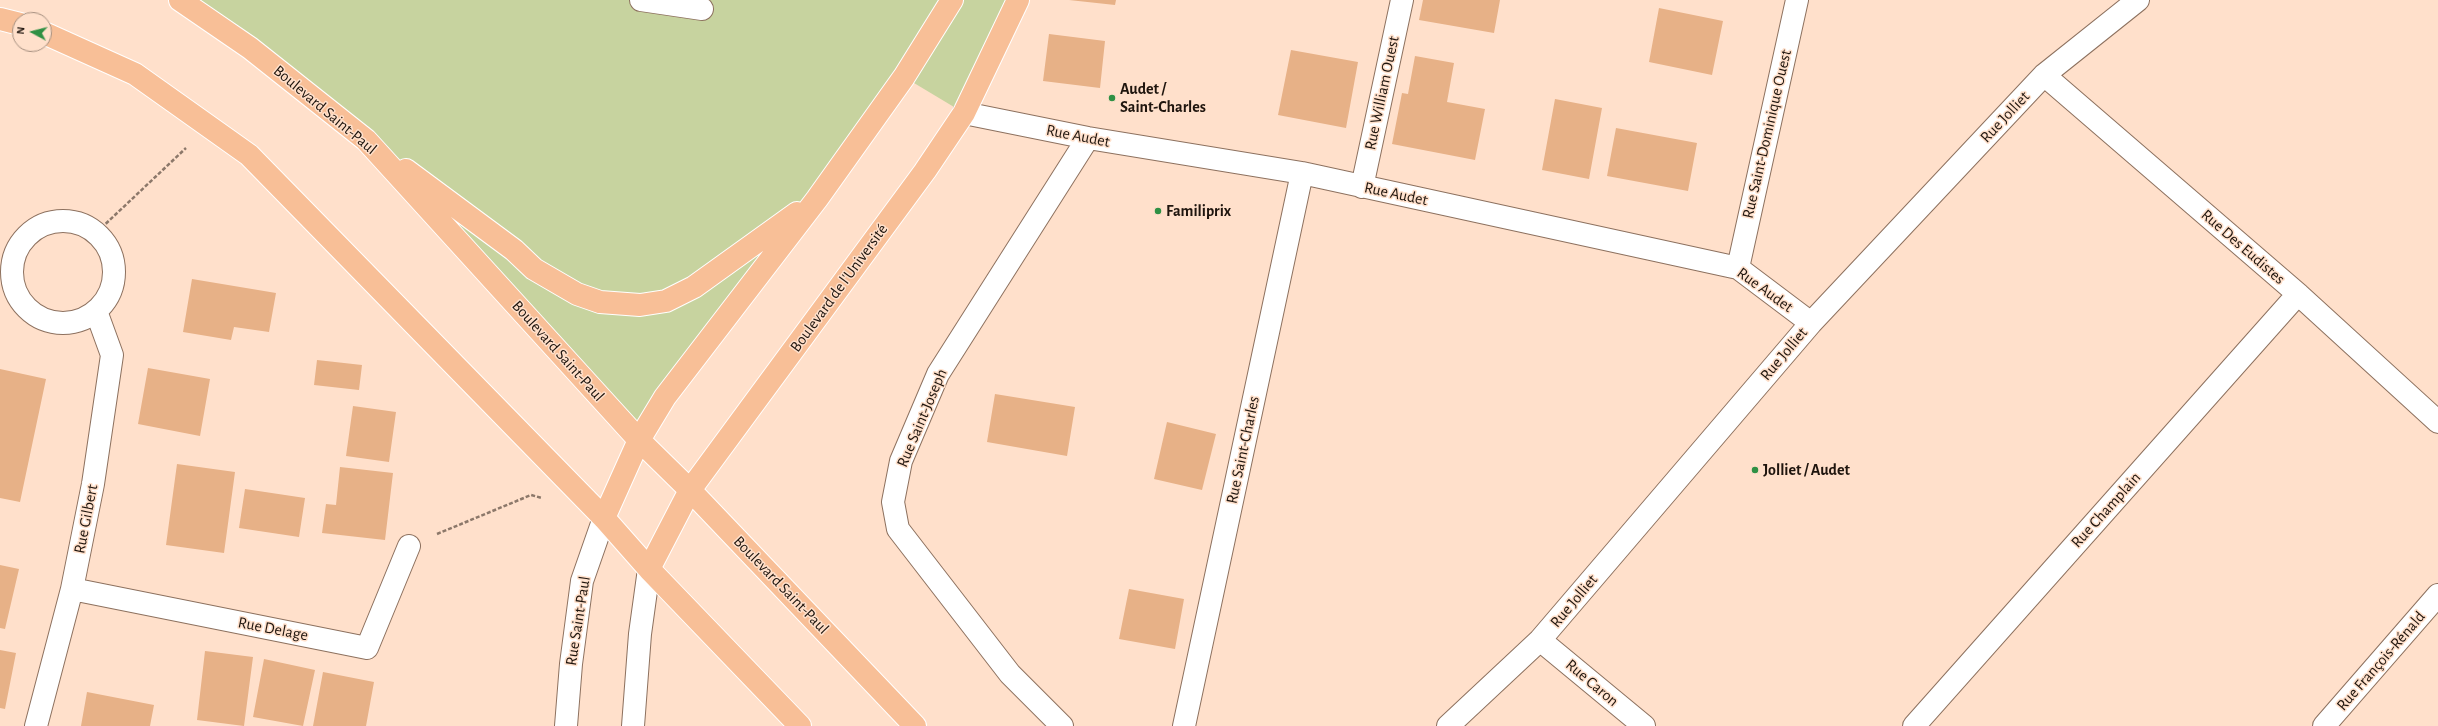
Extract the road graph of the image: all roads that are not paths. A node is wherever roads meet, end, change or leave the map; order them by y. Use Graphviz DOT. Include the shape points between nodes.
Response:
graph roads {
  1 [pos="180,0"];
  2 [pos="641,0"];
  3 [pos="952,0"];
  4 [pos="1018,0"];
  5 [pos="1402,0"];
  6 [pos="1797,0"];
  7 [pos="2138,0"];
  8 [pos="702,9"];
  9 [pos="0,19"];
  10 [pos="12,22"];
  11 [pos="52,37"];
  12 [pos="2044,75"];
  13 [pos="964,113"];
  14 [pos="1088,138"];
  15 [pos="366,140"];
  16 [pos="1302,174"];
  17 [pos="1362,187"];
  18 [pos="817,199"];
  19 [pos="1738,268"];
  20 [pos="2298,294"];
  21 [pos="96,311"];
  22 [pos="1811,323"];
  23 [pos="2438,422"];
  24 [pos="639,440"];
  25 [pos="690,490"];
  26 [pos="604,518"];
  27 [pos="409,546"];
  28 [pos="649,569"];
  29 [pos="72,589"];
  30 [pos="2438,595"];
  31 [pos="1540,640"];
  32 [pos="36,726"];
  33 [pos="566,726"];
  34 [pos="633,726"];
  35 [pos="800,726"];
  36 [pos="915,726"];
  37 [pos="1062,726"];
  38 [pos="1184,726"];
  39 [pos="1448,726"];
  40 [pos="1644,726"];
  41 [pos="1914,726"];
  42 [pos="2324,726"];
  1 -- 15 [label="main road, Boulevard Saint-Paul" via="250,48"];
  2 -- 8 [label="street"];
  3 -- 18 [label="main road" via="904,77"];
  4 -- 13 [label="main road, Boulevard de l'Université"];
  5 -- 17 [label="street, Rue William Ouest"];
  6 -- 19 [label="street, Rue Saint-Dominique Ouest"];
  7 -- 12 [label="street, Rue Jolliet"];
  9 -- 10 [label="main road"];
  11 -- 26 [label="main road" via="134,74 249,155"];
  12 -- 20 [label="street, Rue Des Eudistes"];
  12 -- 22 [label="street, Rue Jolliet"];
  13 -- 14 [label="street, Rue Audet"];
  13 -- 25 [label="main road, Boulevard de l'Université" via="925,171"];
  14 -- 16 [label="street, Rue Audet"];
  14 -- 37 [label="street, Rue Saint-Joseph" via="938,374 901,462 893,502 898,529 1010,674"];
  15 -- 18 [label="main road" via="514,250 534,269 577,294 600,302 640,306 666,301 694,287"];
  15 -- 24 [label="main road, Boulevard Saint-Paul"];
  16 -- 17 [label="street, Rue Audet"];
  16 -- 38 [label="street, Rue Saint-Charles"];
  17 -- 19 [label="street, Rue Audet"];
  18 -- 24 [label="main road" via="665,397"];
  19 -- 22 [label="street, Rue Audet"];
  20 -- 23 [label="street, Rue Des Eudistes"];
  20 -- 41 [label="street, Rue Champlain"];
  21 -- 21 [label="street" via="81,320 64,323 47,321 33,313 22,302 14,287 12,271 15,255 22,240 49,222 66,220 82,223 96,232 108,246 114,263 114,281 108,298"];
  21 -- 29 [label="street, Rue Gilbert" via="112,355 93,484"];
  22 -- 31 [label="street, Rue Jolliet"];
  24 -- 25 [label="main road, Boulevard Saint-Paul"];
  24 -- 26 [label="main road"];
  25 -- 28 [label="main road, Boulevard de l'Université"];
  25 -- 36 [label="main road, Boulevard Saint-Paul"];
  26 -- 28 [label="main road"];
  26 -- 33 [label="street, Rue Saint-Paul" via="582,581"];
  27 -- 29 [label="street, Rue Delage" via="367,648"];
  28 -- 34 [label="street" via="640,634"];
  28 -- 35 [label="main road"];
  29 -- 32 [label="street, Rue Gilbert"];
  30 -- 42 [label="street, Rue François-Rénald"];
  31 -- 39 [label="street, Rue Jolliet"];
  31 -- 40 [label="street, Rue Caron"];
}
